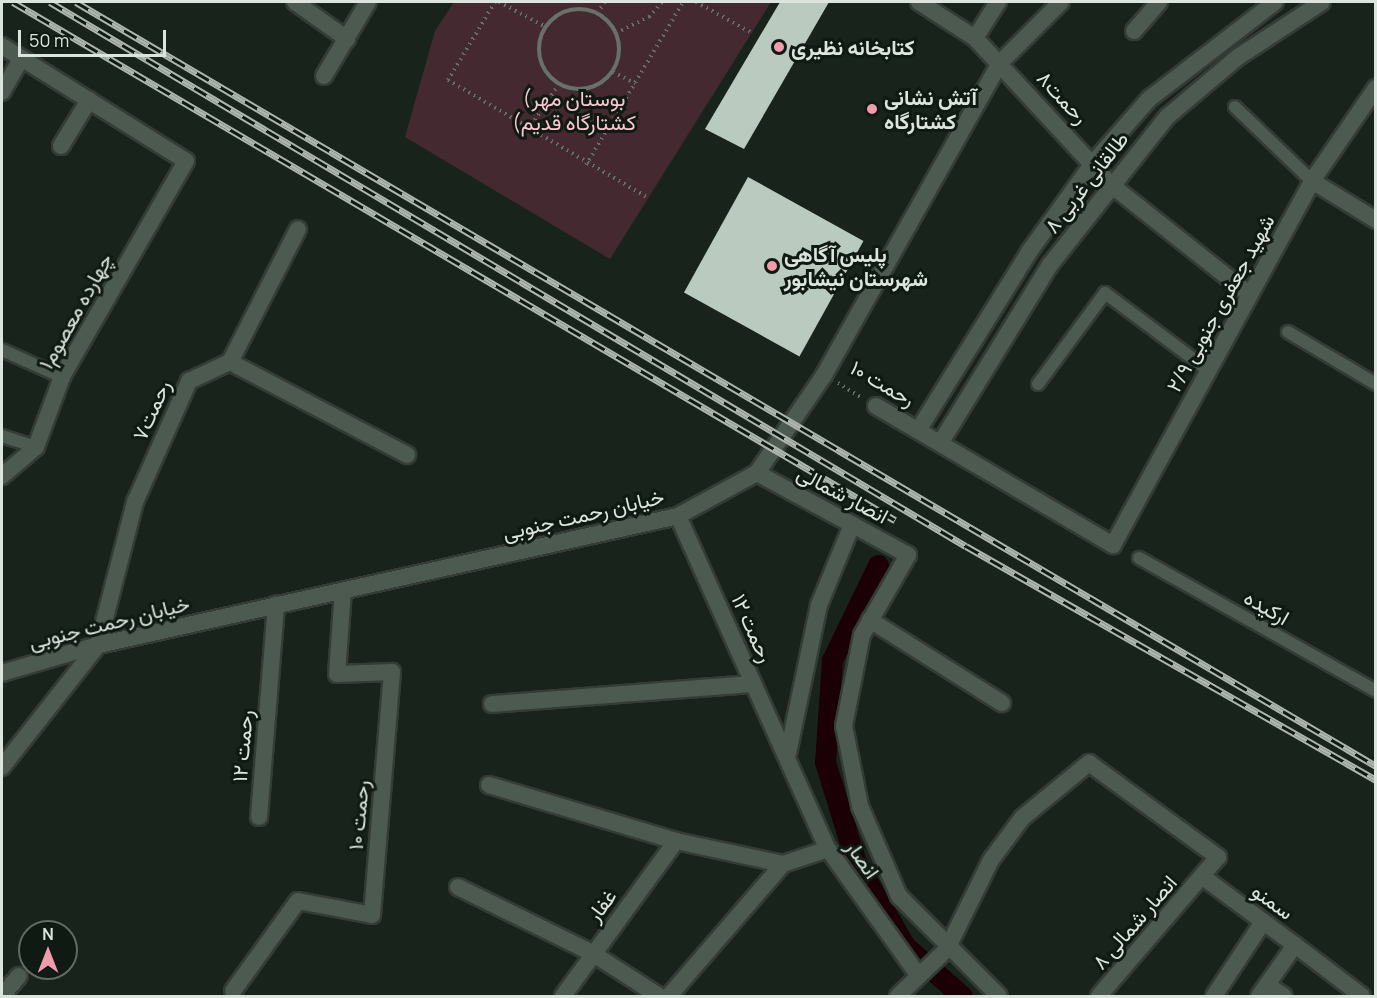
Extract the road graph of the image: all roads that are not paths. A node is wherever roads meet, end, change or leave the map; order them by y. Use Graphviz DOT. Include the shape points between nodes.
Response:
graph roads {
  1 [pos="295,2"];
  2 [pos="368,2"];
  3 [pos="919,2"];
  4 [pos="998,2"];
  5 [pos="1061,2"];
  6 [pos="1159,2"];
  7 [pos="1275,2"];
  8 [pos="1322,2"];
  9 [pos="1259,12"];
  10 [pos="1134,31"];
  11 [pos="1275,32"];
  12 [pos="975,38"];
  13 [pos="347,39"];
  14 [pos="2,46"];
  15 [pos="21,59"];
  16 [pos="1000,63"];
  17 [pos="324,76"];
  18 [pos="1376,88"];
  19 [pos="2,92"];
  20 [pos="88,100"];
  21 [pos="1235,107"];
  22 [pos="61,146"];
  23 [pos="1093,163"];
  24 [pos="1312,181"];
  25 [pos="1110,184"];
  26 [pos="1376,220"];
  27 [pos="298,229"];
  28 [pos="1249,294"];
  29 [pos="1288,332"];
  30 [pos="2,350"];
  31 [pos="230,362"];
  32 [pos="1208,370"];
  33 [pos="62,377"];
  34 [pos="1038,384"];
  35 [pos="1376,384"];
  36 [pos="876,406"];
  37 [pos="919,429"];
  38 [pos="2,436"];
  39 [pos="941,442"];
  40 [pos="36,447"];
  41 [pos="407,455"];
  42 [pos="757,474"];
  43 [pos="2,477"];
  44 [pos="678,516"];
  45 [pos="852,525"];
  46 [pos="1113,545"];
  47 [pos="1139,558"];
  48 [pos="344,591"];
  49 [pos="276,605"];
  50 [pos="870,620"];
  51 [pos="98,645"];
  52 [pos="2,673"];
  53 [pos="753,684"];
  54 [pos="1376,691"];
  55 [pos="1002,703"];
  56 [pos="492,704"];
  57 [pos="787,758"];
  58 [pos="2,767"];
  59 [pos="489,785"];
  60 [pos="259,818"];
  61 [pos="676,841"];
  62 [pos="828,849"];
  63 [pos="783,864"];
  64 [pos="1203,877"];
  65 [pos="458,887"];
  66 [pos="1263,922"];
  67 [pos="1295,945"];
  68 [pos="947,949"];
  69 [pos="592,953"];
  70 [pos="919,976"];
  71 [pos="18,977"];
  72 [pos="233,991"];
  73 [pos="1263,991"];
  74 [pos="2,996"];
  75 [pos="563,996"];
  76 [pos="658,996"];
  77 [pos="669,996"];
  78 [pos="898,996"];
  79 [pos="999,996"];
  80 [pos="1099,996"];
  81 [pos="1214,996"];
  82 [pos="1284,996"];
  83 [pos="1362,996"];
  1 -- 13 [label="street"];
  2 -- 13 [label="street"];
  3 -- 12 [label="street, رحمت۸"];
  4 -- 12 [label="street"];
  5 -- 16 [label="street, خیابان رحمت جنوبی"];
  6 -- 10 [label="street"];
  7 -- 9 [label="street, طالقانی غربی ۸"];
  8 -- 11 [label="street, طالقانی غربی ۸"];
  9 -- 11 [label="street"];
  9 -- 23 [label="street, طالقانی غربی ۸" via="1149,99"];
  11 -- 25 [label="street, طالقانی غربی ۸" via="1167,117"];
  12 -- 16 [label="street, رحمت۸"];
  13 -- 17 [label="street"];
  14 -- 15 [label="street"];
  15 -- 19 [label="street"];
  15 -- 20 [label="street"];
  16 -- 23 [label="street, رحمت۸"];
  16 -- 42 [label="street, خیابان رحمت جنوبی" via="824,375"];
  18 -- 24 [label="street, شهید جعفری جنوبی ۲/۹"];
  20 -- 22 [label="street"];
  20 -- 33 [label="street, چهارده معصوم۱" via="186,161"];
  21 -- 24 [label="lane"];
  23 -- 25 [label="street, رحمت۸"];
  23 -- 37 [label="street, طالقانی غربی ۸" via="1029,252"];
  24 -- 26 [label="street"];
  24 -- 28 [label="street, شهید جعفری جنوبی ۲/۹"];
  25 -- 28 [label="street, رحمت۸"];
  25 -- 39 [label="street, طالقانی غربی ۸" via="1050,265"];
  27 -- 31 [label="street"];
  28 -- 32 [label="street, شهید جعفری جنوبی ۲/۹"];
  29 -- 35 [label="lane"];
  30 -- 33 [label="lane"];
  31 -- 41 [label="street"];
  31 -- 51 [label="street, رحمت۷" via="189,381 135,502"];
  32 -- 34 [label="lane" via="1105,293"];
  32 -- 46 [label="street, شهید جعفری جنوبی ۲/۹"];
  33 -- 40 [label="street, چهارده معصوم۱"];
  36 -- 37 [label="street, رحمت ۱۰"];
  37 -- 39 [label="street, رحمت ۱۰"];
  38 -- 40 [label="lane"];
  39 -- 46 [label="street, رحمت ۱۰"];
  40 -- 43 [label="street, چهارده معصوم۱"];
  42 -- 44 [label="street, خیابان رحمت جنوبی"];
  42 -- 45 [label="street, انصار شمالی"];
  44 -- 48 [label="street, خیابان رحمت جنوبی"];
  44 -- 53 [label="street, رحمت ۱۲"];
  45 -- 50 [label="street, انصار شمالی" via="908,555"];
  45 -- 57 [label="street" via="819,605"];
  47 -- 54 [label="lane, ارکیده"];
  48 -- 49 [label="street, خیابان رحمت جنوبی"];
  48 -- 72 [label="street, رحمت ۱۰" via="336,674 392,672 372,915 298,901"];
  49 -- 51 [label="street, خیابان رحمت جنوبی"];
  49 -- 60 [label="street, رحمت ۱۲"];
  50 -- 55 [label="street"];
  50 -- 68 [label="street" via="862,635 844,726 860,806 899,896"];
  51 -- 52 [label="street, خیابان رحمت جنوبی"];
  51 -- 58 [label="street"];
  53 -- 56 [label="street"];
  53 -- 57 [label="street, رحمت ۱۲"];
  57 -- 62 [label="street, انصار"];
  59 -- 61 [label="street"];
  61 -- 63 [label="street"];
  61 -- 69 [label="street, غفار"];
  62 -- 63 [label="street"];
  62 -- 70 [label="street, انصار"];
  63 -- 77 [label="street"];
  64 -- 66 [label="street, سمنو"];
  64 -- 68 [label="street, انصار شمالی ۸" via="1218,857 1089,763 1022,818 1005,841"];
  64 -- 80 [label="street, انصار شمالی ۸"];
  65 -- 69 [label="street"];
  66 -- 67 [label="street, سمنو"];
  66 -- 81 [label="street"];
  67 -- 73 [label="street, سمنو"];
  67 -- 83 [label="street"];
  68 -- 70 [label="street"];
  68 -- 79 [label="street"];
  69 -- 75 [label="street, غفار"];
  69 -- 76 [label="street"];
  70 -- 78 [label="street"];
  71 -- 74 [label="street"];
  73 -- 82 [label="street"];
}
